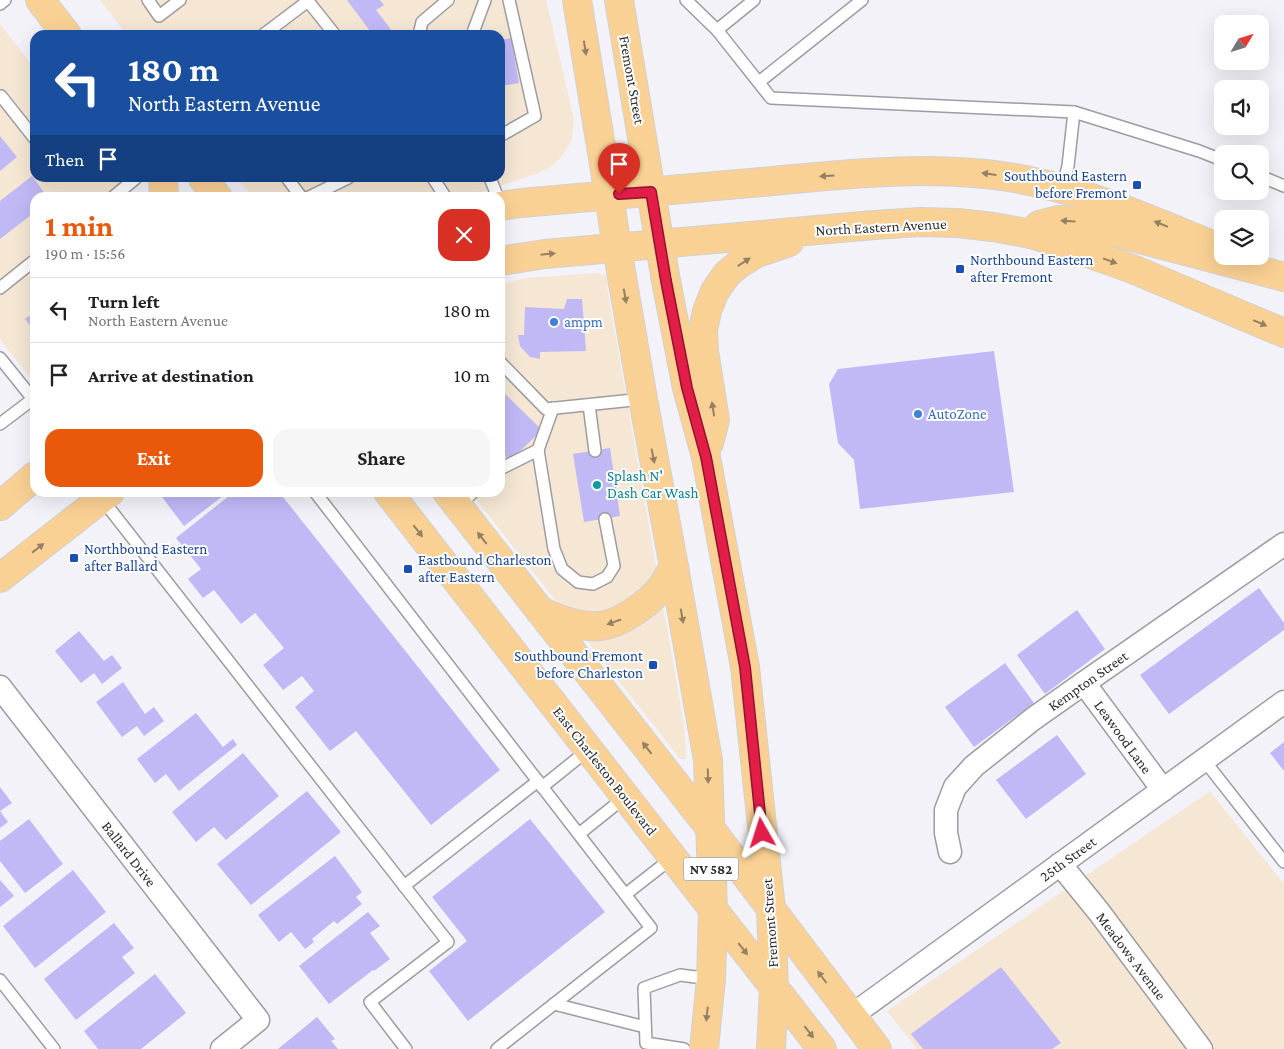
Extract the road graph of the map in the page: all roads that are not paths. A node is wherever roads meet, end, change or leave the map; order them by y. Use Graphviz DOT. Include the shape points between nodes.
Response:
graph roads {
  1 [pos="5,0"];
  2 [pos="40,0"];
  3 [pos="148,0"];
  4 [pos="180,0"];
  5 [pos="448,0"];
  6 [pos="484,0"];
  7 [pos="509,0"];
  8 [pos="578,0"];
  9 [pos="686,0"];
  10 [pos="754,0"];
  11 [pos="862,0"];
  12 [pos="622,2"];
  13 [pos="0,4"];
  14 [pos="63,30"];
  15 [pos="270,30"];
  16 [pos="331,30"];
  17 [pos="420,30"];
  18 [pos="474,30"];
  19 [pos="717,30"];
  20 [pos="758,82"];
  21 [pos="0,96"];
  22 [pos="1074,112"];
  23 [pos="30,133"];
  24 [pos="505,133"];
  25 [pos="1214,157"];
  26 [pos="1269,180"];
  27 [pos="131,182"];
  28 [pos="205,182"];
  29 [pos="340,182"];
  30 [pos="1284,186"];
  31 [pos="1062,189"];
  32 [pos="119,192"];
  33 [pos="213,192"];
  34 [pos="319,192"];
  35 [pos="630,194"];
  36 [pos="505,203"];
  37 [pos="827,230"];
  38 [pos="1031,234"];
  39 [pos="638,246"];
  40 [pos="1214,247"];
  41 [pos="505,260"];
  42 [pos="30,264"];
  43 [pos="1259,265"];
  44 [pos="1284,276"];
  45 [pos="0,288"];
  46 [pos="1284,333"];
  47 [pos="0,358"];
  48 [pos="505,367"];
  49 [pos="30,393"];
  50 [pos="30,397"];
  51 [pos="642,399"];
  52 [pos="589,404"];
  53 [pos="553,408"];
  54 [pos="0,424"];
  55 [pos="538,450"];
  56 [pos="595,451"];
  57 [pos="706,457"];
  58 [pos="505,466"];
  59 [pos="30,480"];
  60 [pos="105,497"];
  61 [pos="107,497"];
  62 [pos="319,497"];
  63 [pos="392,497"];
  64 [pos="460,497"];
  65 [pos="0,506"];
  66 [pos="605,519"];
  67 [pos="1284,544"];
  68 [pos="674,567"];
  69 [pos="0,578"];
  70 [pos="540,611"];
  71 [pos="1084,683"];
  72 [pos="0,687"];
  73 [pos="1284,702"];
  74 [pos="588,750"];
  75 [pos="1204,760"];
  76 [pos="540,784"];
  77 [pos="1162,790"];
  78 [pos="625,797"];
  79 [pos="710,828"];
  80 [pos="579,834"];
  81 [pos="950,852"];
  82 [pos="672,858"];
  83 [pos="1284,862"];
  84 [pos="1060,864"];
  85 [pos="404,886"];
  86 [pos="626,894"];
  87 [pos="771,909"];
  88 [pos="713,910"];
  89 [pos="711,979"];
  90 [pos="0,980"];
  91 [pos="774,988"];
  92 [pos="554,1004"];
  93 [pos="852,1016"];
  94 [pos="645,1027"];
  95 [pos="54,1049"];
  96 [pos="222,1049"];
  97 [pos="406,1049"];
  98 [pos="497,1049"];
  99 [pos="684,1049"];
  100 [pos="704,1049"];
  101 [pos="770,1049"];
  102 [pos="822,1049"];
  103 [pos="877,1049"];
  104 [pos="1201,1049"];
  1 -- 13 [label="lane"];
  2 -- 14 [label="main road"];
  3 -- 4 [label="lane" via="159,16"];
  5 -- 17 [label="lane" via="422,22"];
  6 -- 18 [label="lane"];
  7 -- 24 [label="lane" via="535,116"];
  8 -- 35 [label="main road, Fremont Street, one-way"];
  9 -- 19 [label="lane"];
  10 -- 19 [label="lane"];
  11 -- 20 [label="lane"];
  12 -- 35 [label="main road, Fremont Street"];
  15 -- 16 [label="lane" via="308,1"];
  19 -- 20 [label="lane"];
  20 -- 22 [label="lane" via="772,98"];
  21 -- 23 [label="lane"];
  22 -- 25 [label="lane"];
  22 -- 31 [label="lane"];
  26 -- 30 [label="lane"];
  27 -- 32 [label="lane"];
  28 -- 33 [label="main road"];
  29 -- 34 [label="lane"];
  31 -- 35 [label="main road, one-way" via="980,173 907,170"];
  40 -- 31 [label="main road, one-way" via="1127,210"];
  35 -- 36 [label="main road"];
  35 -- 39 [label="main road, Fremont Street"];
  35 -- 39 [label="main road, Fremont Street"];
  37 -- 38 [label="main road, North Eastern Avenue" via="920,222 958,223"];
  37 -- 39 [label="main road, North Eastern Avenue"];
  57 -- 37 [label="main road, one-way" via="714,420 703,330 715,291 726,274 757,254"];
  44 -- 38 [label="main road, one-way" via="1113,232 1088,222 1058,220 1039,225"];
  38 -- 46 [label="main road, North Eastern Avenue, one-way" via="1135,270"];
  41 -- 39 [label="main road, North Eastern Avenue, one-way"];
  39 -- 51 [label="main road, Fremont Street, one-way"];
  39 -- 57 [label="main road, Fremont Street" via="687,388"];
  42 -- 45 [label="lane"];
  43 -- 44 [label="main road"];
  47 -- 49 [label="lane"];
  48 -- 53 [label="lane" via="546,409"];
  50 -- 54 [label="lane"];
  51 -- 52 [label="lane"];
  51 -- 68 [label="main road, Fremont Street, one-way"];
  52 -- 53 [label="lane"];
  52 -- 56 [label="lane"];
  53 -- 55 [label="lane"];
  55 -- 58 [label="lane"];
  55 -- 66 [label="lane" via="554,549 562,569 578,582 593,584 607,577 614,566"];
  57 -- 87 [label="main road, Fremont Street" via="745,667"];
  59 -- 65 [label="main road"];
  69 -- 60 [label="main road, one-way"];
  61 -- 85 [label="lane"];
  62 -- 76 [label="lane"];
  63 -- 74 [label="main road, East Charleston Boulevard, one-way"];
  70 -- 64 [label="main road, one-way"];
  67 -- 71 [label="street, Kempton Street"];
  68 -- 70 [label="main road, one-way" via="662,587 642,607 621,620 601,626 577,624"];
  68 -- 79 [label="main road, Fremont Street, one-way" via="708,760"];
  79 -- 70 [label="main road, one-way"];
  71 -- 77 [label="street, Leawood Lane"];
  71 -- 81 [label="street, Kempton Street" via="974,766 955,787 946,810"];
  72 -- 96 [label="street, Ballard Drive" via="258,1020"];
  73 -- 75 [label="street, 25th Street"];
  74 -- 76 [label="lane"];
  74 -- 78 [label="main road, East Charleston Boulevard"];
  75 -- 77 [label="street, 25th Street"];
  75 -- 83 [label="lane"];
  76 -- 80 [label="lane"];
  76 -- 85 [label="lane"];
  77 -- 84 [label="street, 25th Street"];
  78 -- 80 [label="lane"];
  78 -- 82 [label="main road, East Charleston Boulevard"];
  79 -- 87 [label="main road"];
  79 -- 88 [label="main road, Fremont Street / NV 582"];
  80 -- 86 [label="lane"];
  82 -- 86 [label="lane"];
  82 -- 88 [label="main road, East Charleston Boulevard"];
  84 -- 93 [label="street, 25th Street"];
  84 -- 104 [label="street, Meadows Avenue"];
  85 -- 97 [label="lane" via="448,942 370,1002"];
  86 -- 92 [label="lane" via="651,928"];
  87 -- 91 [label="main road, Fremont Street"];
  93 -- 87 [label="main road, one-way"];
  88 -- 89 [label="main road, Fremont Street / NV 582"];
  88 -- 91 [label="main road, East Charleston Boulevard, one-way"];
  89 -- 94 [label="lane" via="680,975 644,988"];
  89 -- 100 [label="main road, Fremont Street / NV 582, one-way"];
  90 -- 95 [label="lane"];
  91 -- 101 [label="main road, Fremont Street"];
  91 -- 102 [label="main road, East Charleston Boulevard, one-way"];
  92 -- 94 [label="lane"];
  92 -- 98 [label="lane"];
  93 -- 103 [label="main road"];
  94 -- 99 [label="lane" via="646,1043"];
}
